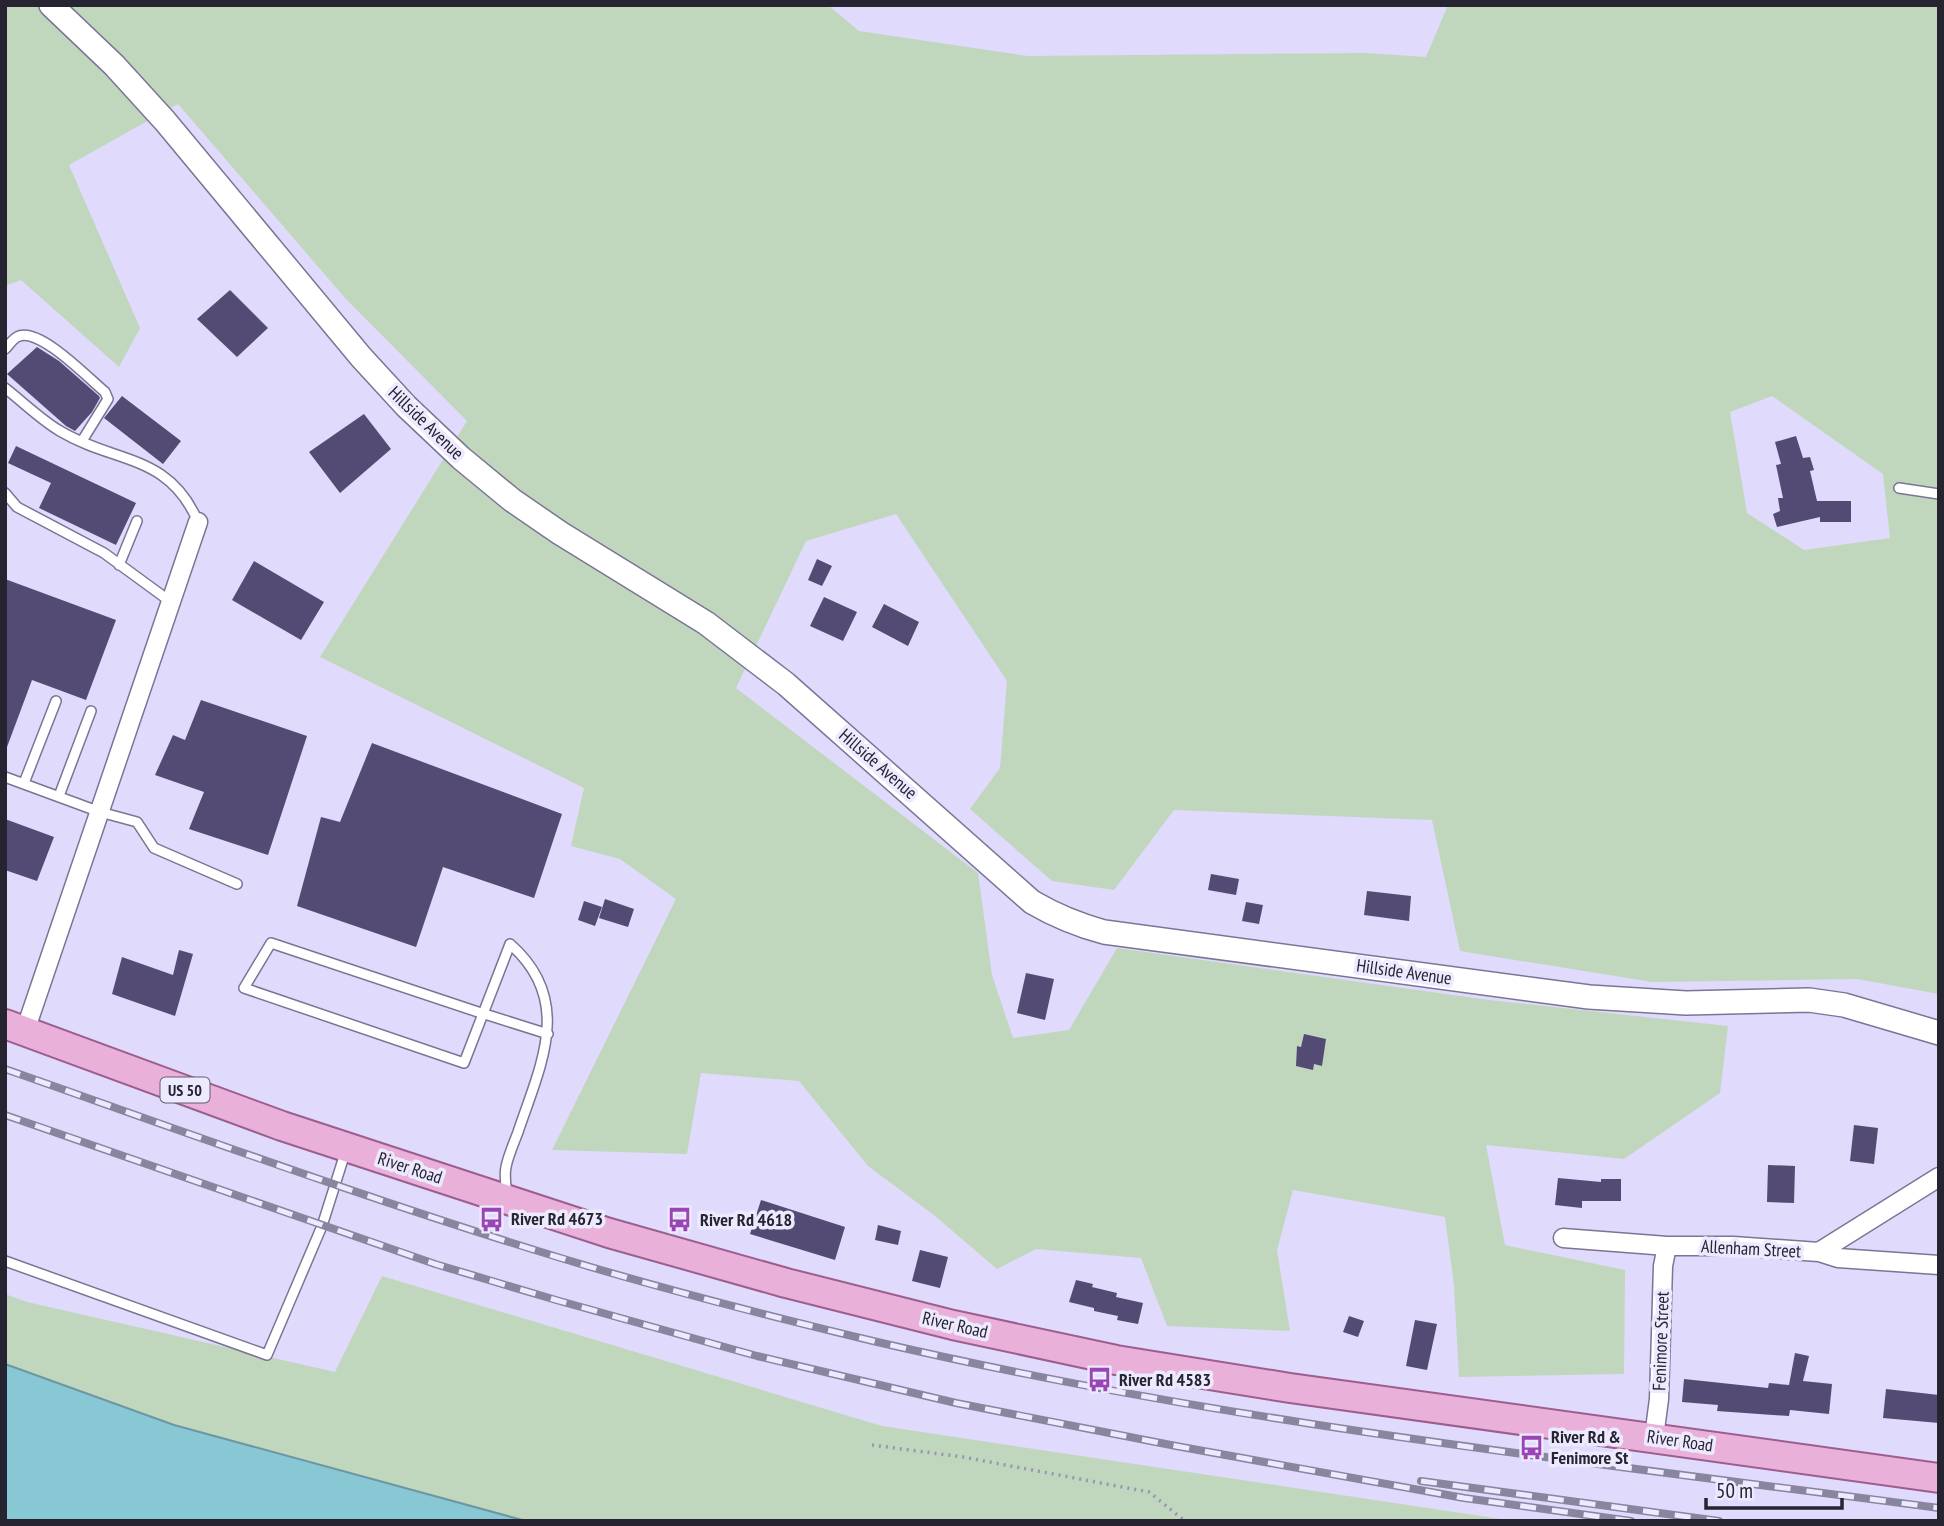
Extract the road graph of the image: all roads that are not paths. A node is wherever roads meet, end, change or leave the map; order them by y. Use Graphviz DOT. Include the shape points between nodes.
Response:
graph roads {
  1 [pos="51,5"];
  2 [pos="5,349"];
  3 [pos="5,388"];
  4 [pos="82,441"];
  5 [pos="1899,488"];
  6 [pos="5,493"];
  7 [pos="1939,494"];
  8 [pos="137,521"];
  9 [pos="198,523"];
  10 [pos="119,565"];
  11 [pos="171,602"];
  12 [pos="56,701"];
  13 [pos="91,711"];
  14 [pos="5,776"];
  15 [pos="24,783"];
  16 [pos="59,796"];
  17 [pos="100,811"];
  18 [pos="237,884"];
  19 [pos="484,1014"];
  20 [pos="15,1028"];
  21 [pos="1939,1033"];
  22 [pos="548,1034"];
  23 [pos="347,1148"];
  24 [pos="1939,1177"];
  25 [pos="507,1199"];
  26 [pos="1563,1238"];
  27 [pos="1667,1246"];
  28 [pos="1819,1252"];
  29 [pos="5,1261"];
  30 [pos="1939,1265"];
  31 [pos="1654,1437"];
  32 [pos="1939,1478"];
  1 -- 21 [label="street, Hillside Avenue" via="165,121 361,357 461,458 512,500 706,624 776,677 1032,902 1055,915 1104,932 1589,998 1686,1003 1809,1000 1844,1005"];
  2 -- 4 [label="lane" via="27,334 47,342 105,392 108,399"];
  3 -- 4 [label="lane" via="60,431"];
  4 -- 9 [label="lane" via="145,466 171,482 189,500"];
  5 -- 7 [label="lane"];
  6 -- 10 [label="lane" via="16,507"];
  8 -- 10 [label="lane"];
  9 -- 11 [label="street"];
  10 -- 11 [label="lane"];
  11 -- 17 [label="street"];
  12 -- 15 [label="lane"];
  13 -- 16 [label="lane"];
  14 -- 15 [label="lane"];
  15 -- 16 [label="lane"];
  16 -- 17 [label="lane"];
  17 -- 18 [label="lane" via="137,822 154,848"];
  17 -- 20 [label="street"];
  19 -- 19 [label="lane" via="271,943 244,988 464,1063"];
  19 -- 22 [label="lane"];
  19 -- 22 [label="lane" via="510,944 536,976 547,1003"];
  20 -- 23 [label="main road, River Road / US 50"];
  22 -- 25 [label="lane" via="505,1168"];
  23 -- 25 [label="main road, River Road / US 50"];
  23 -- 29 [label="lane" via="322,1226 267,1355"];
  24 -- 28 [label="street"];
  25 -- 31 [label="main road, River Road / US 50" via="786,1283 1116,1360"];
  26 -- 27 [label="street, Allenham Street"];
  27 -- 28 [label="street, Allenham Street"];
  27 -- 31 [label="street, Fenimore Street"];
  28 -- 30 [label="street, Allenham Street" via="1839,1258"];
  31 -- 32 [label="main road, River Road / US 50"];
}
